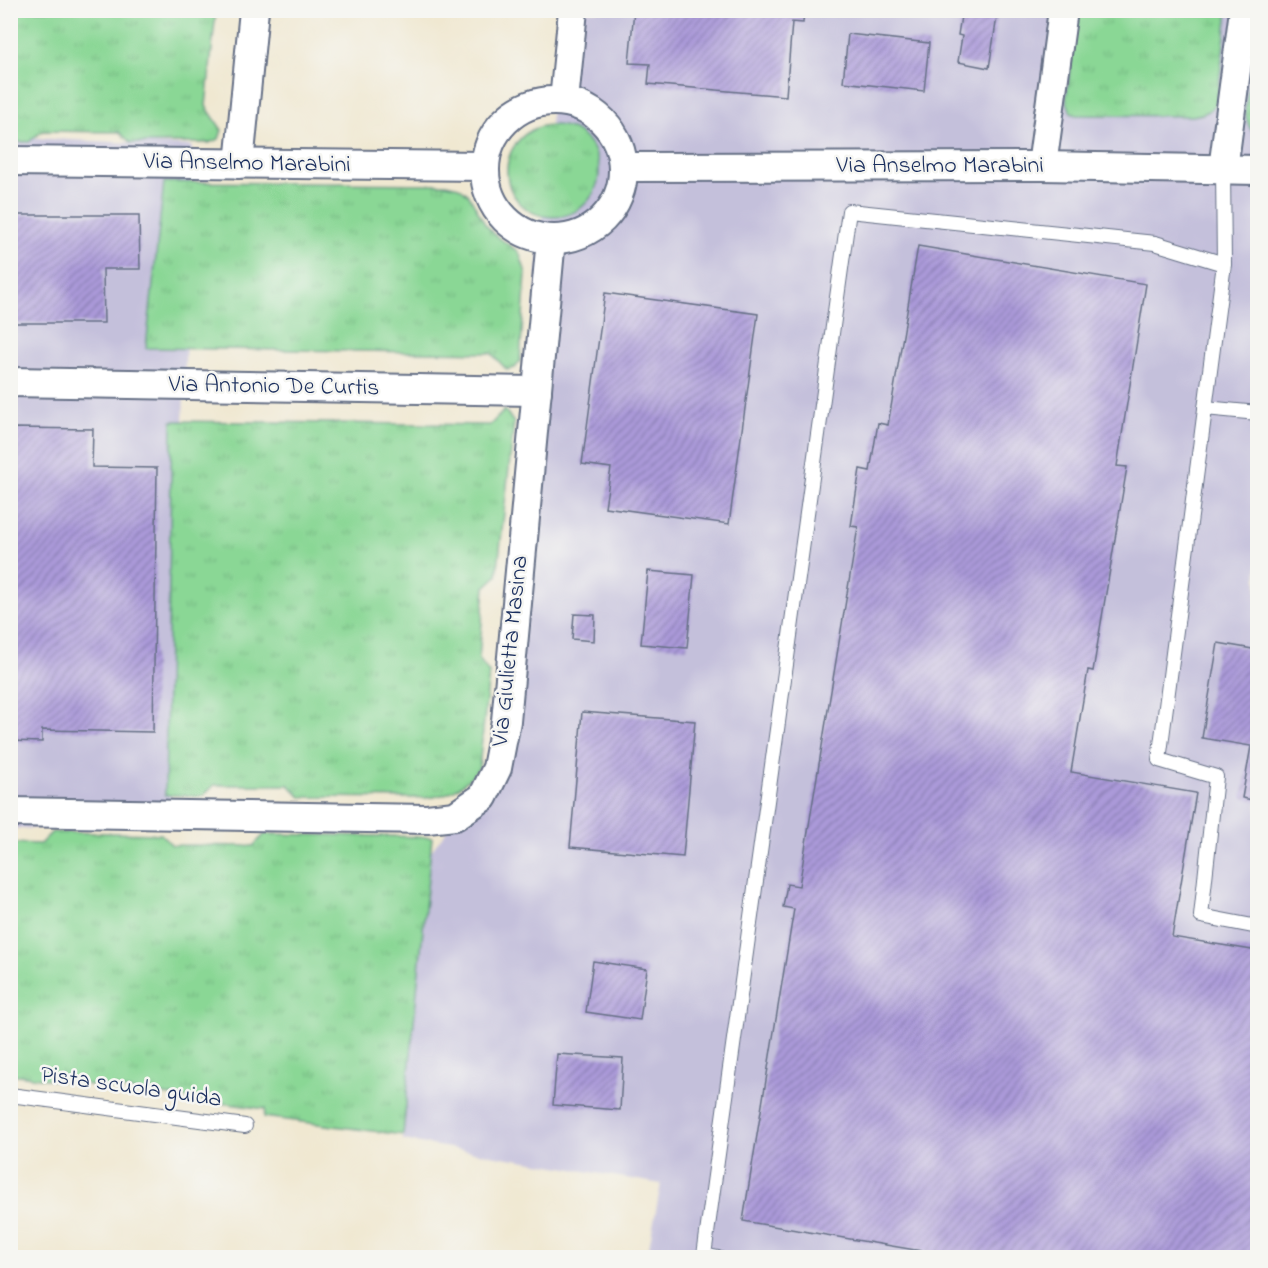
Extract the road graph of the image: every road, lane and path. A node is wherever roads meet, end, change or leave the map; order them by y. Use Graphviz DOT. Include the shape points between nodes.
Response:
graph roads {
  1 [pos="254,10"];
  2 [pos="573,10"];
  3 [pos="1063,10"];
  4 [pos="1244,10"];
  5 [pos="564,101"];
  6 [pos="10,161"];
  7 [pos="239,164"];
  8 [pos="484,166"];
  9 [pos="1042,166"];
  10 [pos="623,168"];
  11 [pos="1223,169"];
  12 [pos="1257,170"];
  13 [pos="551,239"];
  14 [pos="1224,264"];
  15 [pos="10,382"];
  16 [pos="537,391"];
  17 [pos="1205,408"];
  18 [pos="1257,413"];
  19 [pos="10,812"];
  20 [pos="1257,927"];
  21 [pos="10,1095"];
  22 [pos="245,1126"];
  23 [pos="718,1257"];
  1 -- 7 [label="street"];
  2 -- 5 [label="street"];
  3 -- 9 [label="street"];
  4 -- 11 [label="street"];
  5 -- 8 [label="street" via="542,101 522,108 503,122 490,141"];
  5 -- 10 [label="street" via="584,107 600,118 616,140"];
  6 -- 7 [label="street, Via Anselmo Marabini"];
  7 -- 8 [label="street, Via Anselmo Marabini"];
  8 -- 13 [label="street" via="494,205 506,220 529,235"];
  9 -- 10 [label="street, Via Anselmo Marabini"];
  9 -- 11 [label="street, Via Anselmo Marabini"];
  10 -- 13 [label="street" via="621,187 611,209 595,226 573,237"];
  11 -- 12 [label="street, Via Anselmo Marabini"];
  11 -- 14 [label="lane"];
  13 -- 16 [label="street, Via Giulietta Masina"];
  14 -- 17 [label="lane"];
  14 -- 23 [label="lane" via="1155,243 849,211 704,1256"];
  15 -- 16 [label="street, Via Antonio De Curtis"];
  16 -- 19 [label="street, Via Giulietta Masina" via="506,721 497,768 483,797 456,816 426,819"];
  17 -- 18 [label="lane"];
  17 -- 20 [label="lane" via="1159,760 1216,777 1201,916"];
  21 -- 22 [label="lane, Pista scuola guida"];
}
